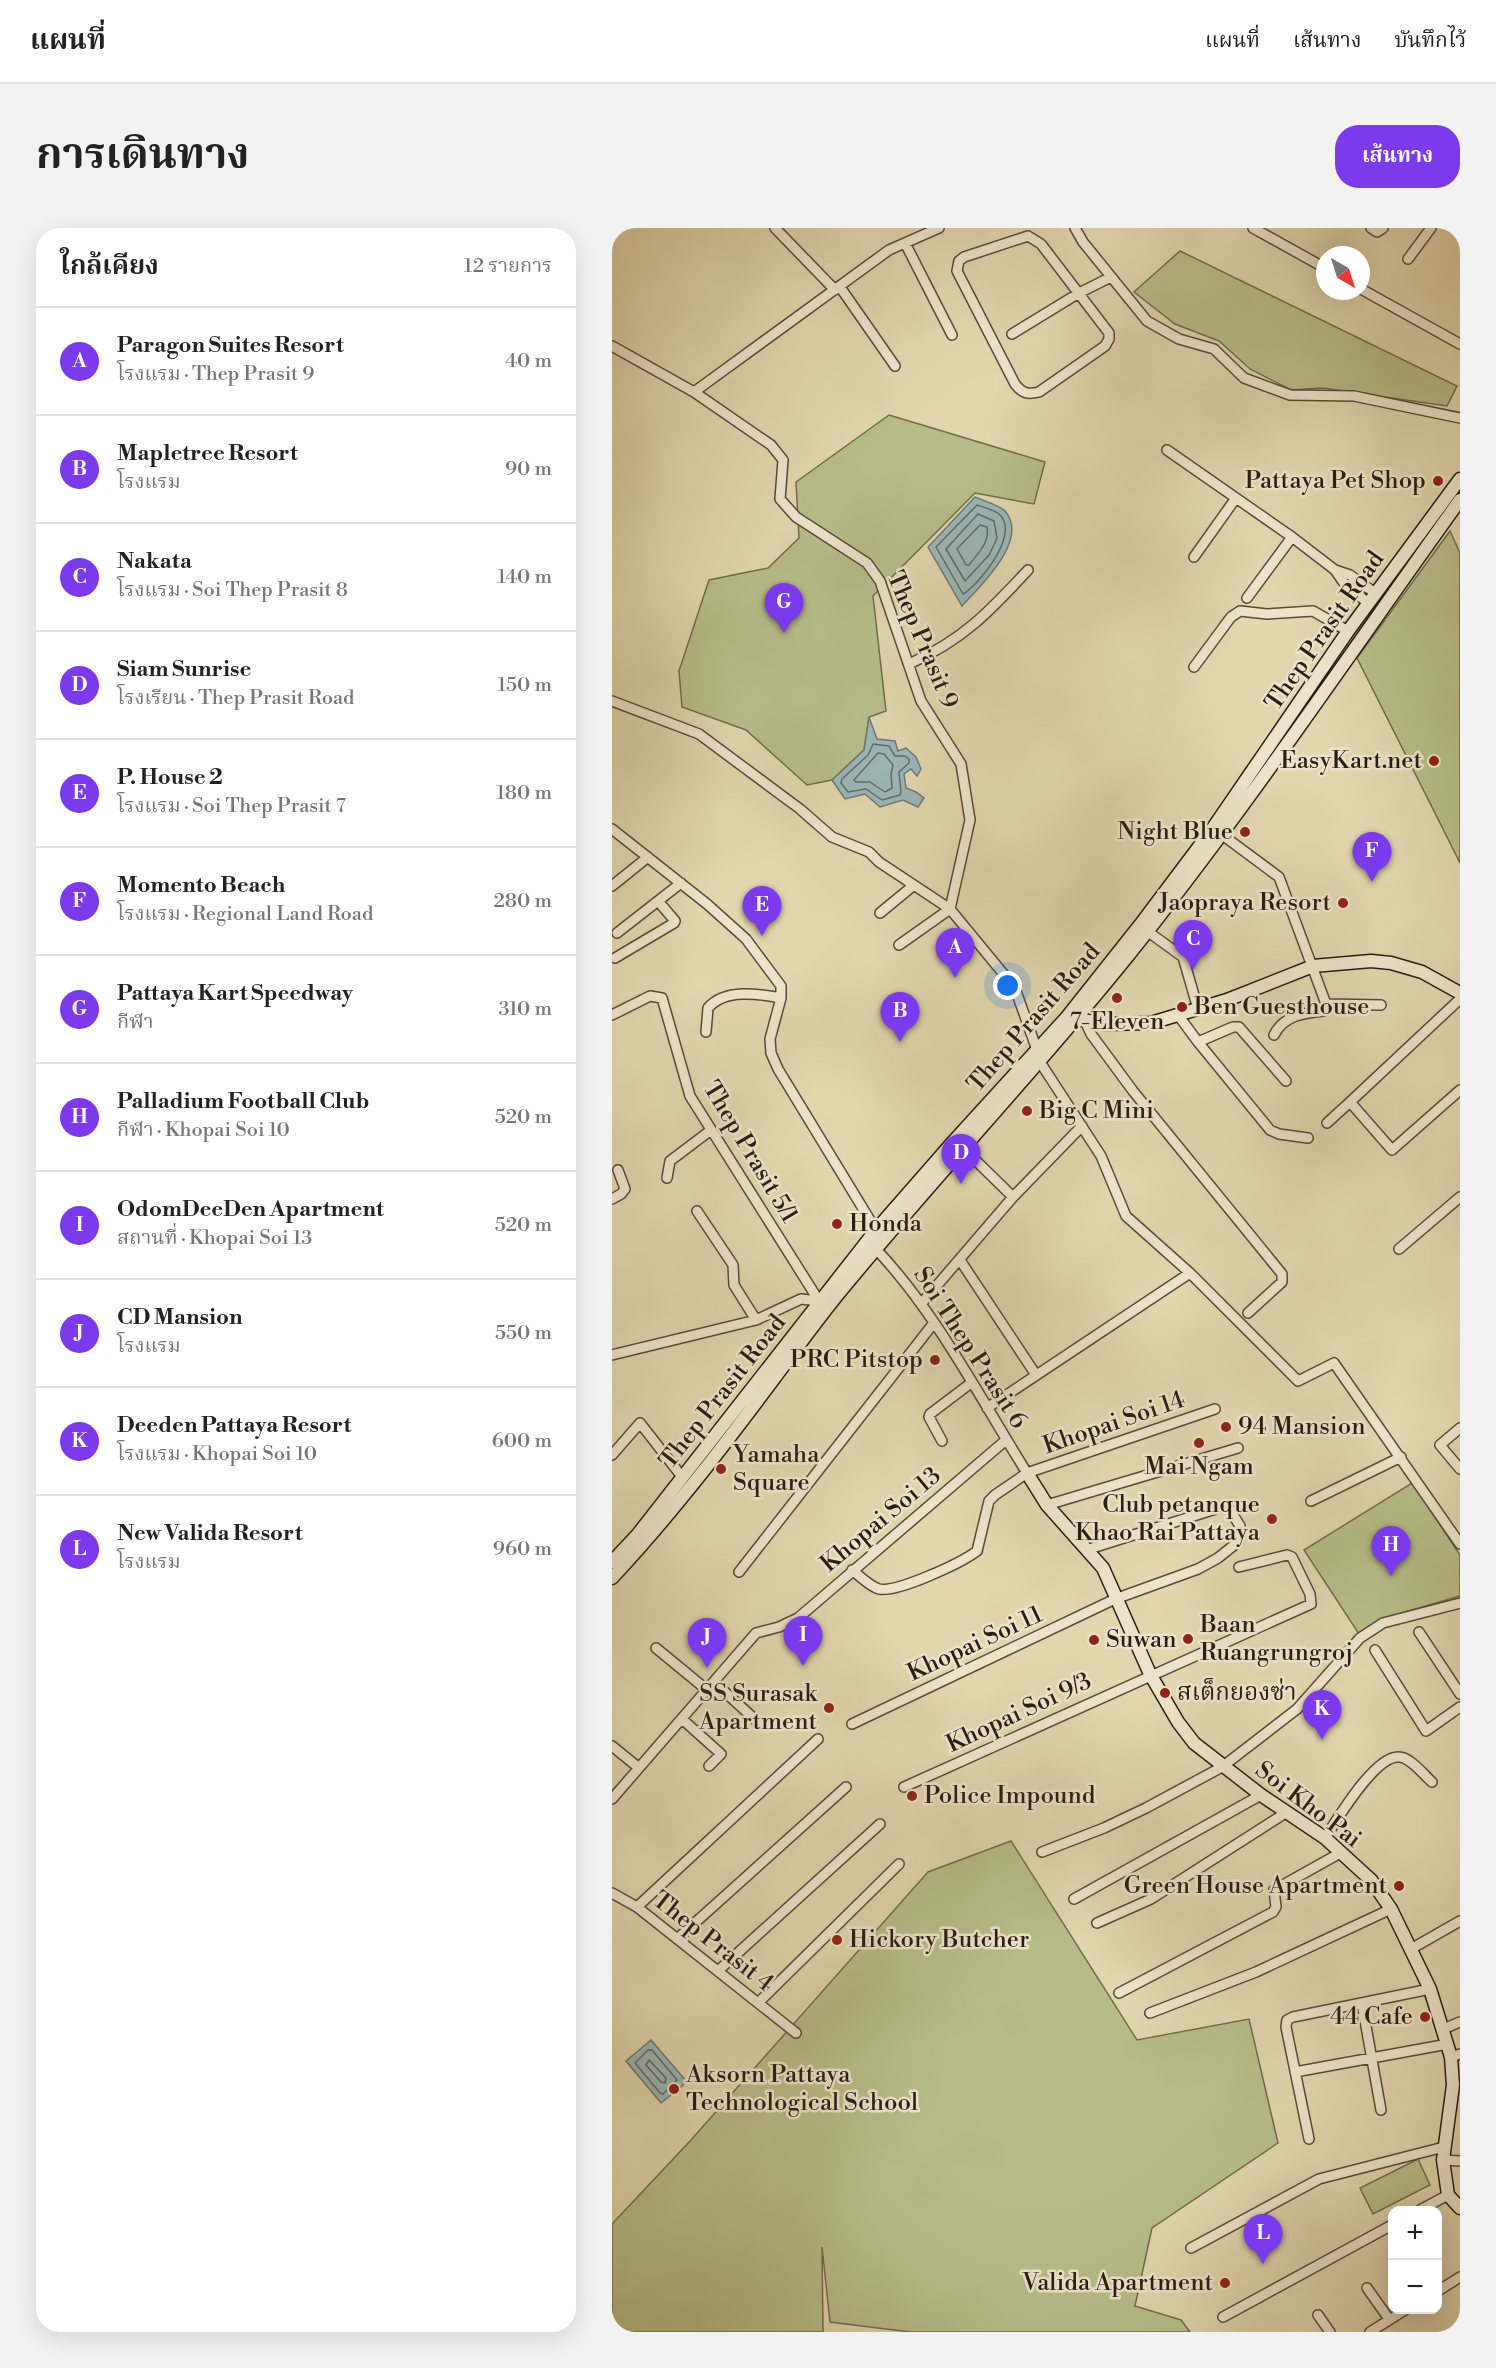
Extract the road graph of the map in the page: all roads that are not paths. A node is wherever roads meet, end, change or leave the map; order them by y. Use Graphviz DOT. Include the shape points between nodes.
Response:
graph roads {
  1 [pos="775,228"];
  2 [pos="939,228"];
  3 [pos="1075,228"];
  4 [pos="1253,228"];
  5 [pos="1371,228"];
  6 [pos="1383,228"];
  7 [pos="1431,228"];
  8 [pos="905,243"];
  9 [pos="1408,259"];
  10 [pos="1316,263"];
  11 [pos="1111,277"];
  12 [pos="838,288"];
  13 [pos="1079,293"];
  14 [pos="1370,294"];
  15 [pos="1012,334"];
  16 [pos="952,335"];
  17 [pos="1460,344"];
  18 [pos="612,346"];
  19 [pos="895,366"];
  20 [pos="694,392"];
  21 [pos="1460,418"];
  22 [pos="1167,450"];
  23 [pos="1460,479"];
  24 [pos="1236,498"];
  25 [pos="1460,500"];
  26 [pos="1292,537"];
  27 [pos="1194,557"];
  28 [pos="1028,570"];
  29 [pos="1247,598"];
  30 [pos="1372,598"];
  31 [pos="1348,631"];
  32 [pos="909,664"];
  33 [pos="1194,667"];
  34 [pos="612,701"];
  35 [pos="614,832"];
  36 [pos="1221,834"];
  37 [pos="648,857"];
  38 [pos="681,883"];
  39 [pos="914,885"];
  40 [pos="612,886"];
  41 [pos="658,901"];
  42 [pos="950,909"];
  43 [pos="880,913"];
  44 [pos="1147,931"];
  45 [pos="617,933"];
  46 [pos="899,945"];
  47 [pos="615,958"];
  48 [pos="1313,966"];
  49 [pos="1460,993"];
  50 [pos="781,998"];
  51 [pos="1460,999"];
  52 [pos="1326,1004"];
  53 [pos="1381,1005"];
  54 [pos="1198,1009"];
  55 [pos="612,1015"];
  56 [pos="1178,1015"];
  57 [pos="1077,1018"];
  58 [pos="706,1032"];
  59 [pos="1274,1035"];
  60 [pos="1198,1042"];
  61 [pos="1039,1056"];
  62 [pos="1286,1081"];
  63 [pos="1460,1090"];
  64 [pos="1350,1102"];
  65 [pos="1327,1123"];
  66 [pos="1082,1126"];
  67 [pos="711,1130"];
  68 [pos="1308,1138"];
  69 [pos="963,1148"];
  70 [pos="618,1170"];
  71 [pos="667,1178"];
  72 [pos="1013,1197"];
  73 [pos="1460,1197"];
  74 [pos="612,1199"];
  75 [pos="698,1211"];
  76 [pos="876,1230"];
  77 [pos="875,1248"];
  78 [pos="1399,1249"];
  79 [pos="960,1260"];
  80 [pos="1190,1273"];
  81 [pos="819,1301"];
  82 [pos="921,1304"];
  83 [pos="1248,1312"];
  84 [pos="756,1320"];
  85 [pos="933,1324"];
  86 [pos="613,1353"];
  87 [pos="1036,1375"];
  88 [pos="971,1383"];
  89 [pos="987,1408"];
  90 [pos="1215,1409"];
  91 [pos="1460,1428"];
  92 [pos="1006,1440"];
  93 [pos="942,1441"];
  94 [pos="1238,1448"];
  95 [pos="612,1455"];
  96 [pos="1401,1457"];
  97 [pos="1460,1469"];
  98 [pos="1027,1473"];
  99 [pos="683,1478"];
  100 [pos="1311,1501"];
  101 [pos="1047,1505"];
  102 [pos="1459,1540"];
  103 [pos="1086,1550"];
  104 [pos="612,1562"];
  105 [pos="1239,1567"];
  106 [pos="852,1570"];
  107 [pos="739,1572"];
  108 [pos="612,1578"];
  109 [pos="1115,1599"];
  110 [pos="1460,1603"];
  111 [pos="1419,1632"];
  112 [pos="656,1648"];
  113 [pos="1375,1650"];
  114 [pos="1150,1674"];
  115 [pos="714,1682"];
  116 [pos="707,1690"];
  117 [pos="1460,1694"];
  118 [pos="1460,1707"];
  119 [pos="682,1719"];
  120 [pos="852,1724"];
  121 [pos="761,1725"];
  122 [pos="818,1739"];
  123 [pos="612,1746"];
  124 [pos="709,1766"];
  125 [pos="1222,1767"];
  126 [pos="639,1768"];
  127 [pos="1432,1782"];
  128 [pos="846,1787"];
  129 [pos="904,1787"];
  130 [pos="1261,1795"];
  131 [pos="612,1799"];
  132 [pos="1287,1812"];
  133 [pos="880,1824"];
  134 [pos="1325,1839"];
  135 [pos="1042,1852"];
  136 [pos="1341,1852"];
  137 [pos="899,1864"];
  138 [pos="612,1893"];
  139 [pos="1074,1899"];
  140 [pos="637,1907"];
  141 [pos="1390,1909"];
  142 [pos="1460,1921"];
  143 [pos="1098,1923"];
  144 [pos="677,1939"];
  145 [pos="1411,1949"];
  146 [pos="719,1970"];
  147 [pos="1430,1989"];
  148 [pos="1119,1993"];
  149 [pos="759,2002"];
  150 [pos="1362,2004"];
  151 [pos="1150,2013"];
  152 [pos="1460,2022"];
  153 [pos="1443,2029"];
  154 [pos="796,2033"];
  155 [pos="1448,2044"];
  156 [pos="1456,2056"];
  157 [pos="1371,2058"];
  158 [pos="1295,2073"];
  159 [pos="1382,2110"];
  160 [pos="1309,2139"];
  161 [pos="1444,2147"];
  162 [pos="1443,2160"];
  163 [pos="1460,2161"];
  164 [pos="1448,2195"];
  165 [pos="1429,2206"];
  166 [pos="1460,2208"];
  167 [pos="1388,2227"];
  168 [pos="1191,2248"];
  169 [pos="1460,2277"];
  170 [pos="1442,2287"];
  171 [pos="1367,2288"];
  172 [pos="1318,2314"];
  173 [pos="1398,2314"];
  174 [pos="1223,2317"];
  175 [pos="1389,2319"];
  176 [pos="1330,2332"];
  177 [pos="1370,2332"];
  1 -- 12 [label="street"];
  2 -- 8 [label="street"];
  3 -- 11 [label="street"];
  4 -- 10 [label="street"];
  5 -- 6 [label="street" via="1377,232"];
  7 -- 9 [label="street"];
  8 -- 12 [label="street" via="889,250"];
  8 -- 16 [label="street"];
  11 -- 13 [label="street"];
  11 -- 21 [label="street" via="1147,321 1179,339 1214,349 1244,378 1290,395 1354,396"];
  12 -- 19 [label="street"];
  12 -- 20 [label="street"];
  13 -- 13 [label="street" via="1041,244 1028,236 964,257 958,266 957,271 1015,384 1029,395 1105,346 1109,339 1104,324"];
  13 -- 15 [label="street"];
  14 -- 17 [label="street"];
  18 -- 20 [label="street, Thep Prasit 9"];
  20 -- 32 [label="street, Thep Prasit 9" via="771,445 783,460 780,499 796,517 867,563 880,581"];
  22 -- 24 [label="street"];
  23 -- 30 [label="main road, Thep Prasit Road"];
  24 -- 26 [label="street"];
  24 -- 27 [label="street"];
  25 -- 36 [label="main road, Thep Prasit Road"];
  26 -- 29 [label="street"];
  26 -- 30 [label="street" via="1335,570 1344,583"];
  28 -- 32 [label="street" via="965,633"];
  30 -- 31 [label="main road, Thep Prasit Road"];
  31 -- 33 [label="street" via="1313,611 1240,611 1231,617"];
  31 -- 57 [label="main road, Thep Prasit Road"];
  32 -- 42 [label="street, Thep Prasit 9" via="921,701 961,764 969,809 970,820"];
  34 -- 39 [label="street" via="699,734 832,837 869,852"];
  35 -- 37 [label="street"];
  36 -- 44 [label="main road, Thep Prasit Road"];
  36 -- 48 [label="street" via="1279,877"];
  37 -- 38 [label="street"];
  37 -- 40 [label="street"];
  38 -- 41 [label="street"];
  38 -- 50 [label="street" via="746,939 781,986"];
  39 -- 42 [label="street"];
  39 -- 43 [label="street"];
  41 -- 45 [label="street"];
  41 -- 47 [label="street" via="674,923"];
  42 -- 46 [label="street"];
  42 -- 61 [label="street" via="1017,994"];
  44 -- 54 [label="street" via="1183,957"];
  44 -- 57 [label="main road, Thep Prasit Road"];
  48 -- 49 [label="main road" via="1391,963 1422,972"];
  48 -- 52 [label="street"];
  48 -- 54 [label="main road"];
  50 -- 58 [label="street" via="740,994 722,999 708,1008"];
  50 -- 76 [label="street" via="770,1040 771,1053"];
  51 -- 64 [label="street"];
  52 -- 53 [label="street"];
  52 -- 59 [label="street" via="1324,1011 1290,1018"];
  54 -- 56 [label="main road"];
  55 -- 67 [label="street, Thep Prasit 5/1" via="650,996 662,998 690,1096"];
  56 -- 57 [label="main road" via="1151,1023 1106,1024"];
  56 -- 60 [label="street"];
  57 -- 61 [label="main road, Thep Prasit Road"];
  57 -- 83 [label="street" via="1282,1274 1282,1281"];
  60 -- 62 [label="street" via="1239,1027"];
  60 -- 68 [label="street" via="1270,1130"];
  61 -- 66 [label="street"];
  61 -- 69 [label="main road, Thep Prasit Road"];
  61 -- 76 [label="main road, Thep Prasit Road" via="953,1142"];
  63 -- 64 [label="street" via="1392,1150"];
  64 -- 65 [label="street"];
  66 -- 72 [label="street"];
  66 -- 80 [label="street" via="1101,1156 1126,1216"];
  67 -- 71 [label="street" via="670,1161"];
  67 -- 81 [label="street, Thep Prasit 5/1"];
  69 -- 72 [label="street"];
  69 -- 77 [label="main road, Thep Prasit Road"];
  70 -- 74 [label="street" via="625,1189"];
  72 -- 79 [label="street"];
  73 -- 78 [label="street"];
  75 -- 84 [label="street" via="733,1265 734,1286"];
  76 -- 77 [label="main road"];
  76 -- 81 [label="main road, Thep Prasit Road"];
  77 -- 82 [label="street, Soi Thep Prasit 6"];
  77 -- 108 [label="main road, Thep Prasit Road" via="648,1540"];
  79 -- 82 [label="street"];
  79 -- 87 [label="street"];
  80 -- 87 [label="street"];
  80 -- 96 [label="street" via="1298,1381 1334,1363"];
  81 -- 84 [label="street" via="801,1299"];
  81 -- 99 [label="main road, Thep Prasit Road"];
  82 -- 85 [label="street, Soi Thep Prasit 6"];
  84 -- 86 [label="street"];
  85 -- 88 [label="street, Soi Thep Prasit 6"];
  85 -- 107 [label="street"];
  87 -- 89 [label="street"];
  88 -- 89 [label="street, Soi Thep Prasit 6"];
  88 -- 93 [label="street" via="930,1414"];
  89 -- 92 [label="street, Soi Thep Prasit 6"];
  90 -- 98 [label="street, Khopai Soi 14"];
  91 -- 97 [label="street" via="1440,1445"];
  92 -- 98 [label="street, Soi Thep Prasit 6"];
  92 -- 106 [label="street, Khopai Soi 13"];
  94 -- 101 [label="street"];
  95 -- 99 [label="street" via="640,1423"];
  96 -- 100 [label="street"];
  96 -- 102 [label="street"];
  98 -- 101 [label="main road, Soi Kho Pai"];
  98 -- 106 [label="street, Khopai Soi 14" via="989,1501 979,1545 973,1554 887,1590 874,1587"];
  99 -- 104 [label="main road, Thep Prasit Road"];
  101 -- 103 [label="main road, Soi Kho Pai"];
  103 -- 109 [label="main road, Soi Kho Pai" via="1103,1568"];
  103 -- 109 [label="street, Khopai Soi 11" via="1222,1507 1230,1510 1240,1526 1238,1542 1229,1551 1198,1569"];
  105 -- 114 [label="street, Khopai Soi 9/3" via="1292,1557 1311,1604"];
  106 -- 115 [label="street, Khopai Soi 13" via="798,1617 756,1633"];
  109 -- 114 [label="main road, Soi Kho Pai"];
  109 -- 120 [label="street, Khopai Soi 11"];
  110 -- 125 [label="street" via="1383,1623 1360,1638 1297,1709"];
  111 -- 117 [label="street"];
  112 -- 116 [label="street"];
  113 -- 118 [label="street" via="1426,1731"];
  114 -- 125 [label="main road, Soi Kho Pai" via="1194,1743"];
  114 -- 129 [label="street, Khopai Soi 9/3"];
  115 -- 116 [label="street, Khopai Soi 13"];
  115 -- 121 [label="street"];
  116 -- 119 [label="street, Khopai Soi 13"];
  119 -- 124 [label="street" via="721,1754"];
  119 -- 126 [label="street, Khopai Soi 13"];
  122 -- 140 [label="street"];
  123 -- 126 [label="street"];
  125 -- 130 [label="main road, Soi Kho Pai"];
  125 -- 135 [label="street" via="1104,1828"];
  126 -- 131 [label="street, Khopai Soi 13"];
  127 -- 134 [label="street" via="1406,1760 1389,1759 1353,1795"];
  128 -- 144 [label="street"];
  130 -- 132 [label="main road, Soi Kho Pai"];
  130 -- 139 [label="street"];
  132 -- 134 [label="main road, Soi Kho Pai"];
  132 -- 143 [label="street" via="1151,1899"];
  133 -- 146 [label="street"];
  134 -- 136 [label="main road, Soi Kho Pai"];
  136 -- 141 [label="main road, Soi Kho Pai" via="1371,1880"];
  136 -- 148 [label="street" via="1274,1890 1273,1912"];
  137 -- 149 [label="street"];
  138 -- 140 [label="street, Thep Prasit 4"];
  140 -- 144 [label="street, Thep Prasit 4"];
  141 -- 145 [label="main road, Soi Kho Pai"];
  141 -- 151 [label="street" via="1256,1972"];
  142 -- 145 [label="street"];
  144 -- 146 [label="street, Thep Prasit 4"];
  145 -- 147 [label="main road, Soi Kho Pai"];
  146 -- 149 [label="street, Thep Prasit 4"];
  147 -- 150 [label="street"];
  147 -- 153 [label="main road, Soi Kho Pai"];
  149 -- 154 [label="street, Thep Prasit 4"];
  150 -- 157 [label="street"];
  150 -- 158 [label="street" via="1287,2020"];
  152 -- 153 [label="street"];
  153 -- 155 [label="main road, Soi Kho Pai"];
  155 -- 156 [label="main road, Soi Kho Pai"];
  155 -- 157 [label="street"];
  156 -- 161 [label="main road, Soi Kho Pai"];
  157 -- 158 [label="street"];
  157 -- 159 [label="street"];
  158 -- 160 [label="street"];
  161 -- 162 [label="main road, Soi Kho Pai"];
  161 -- 168 [label="street" via="1319,2179"];
  162 -- 163 [label="street"];
  162 -- 164 [label="main road, Soi Kho Pai"];
  164 -- 165 [label="street"];
  164 -- 166 [label="main road"];
  167 -- 174 [label="street"];
  169 -- 170 [label="street"];
  171 -- 175 [label="street"];
  172 -- 176 [label="street"];
  173 -- 175 [label="street"];
  175 -- 177 [label="street"];
}
